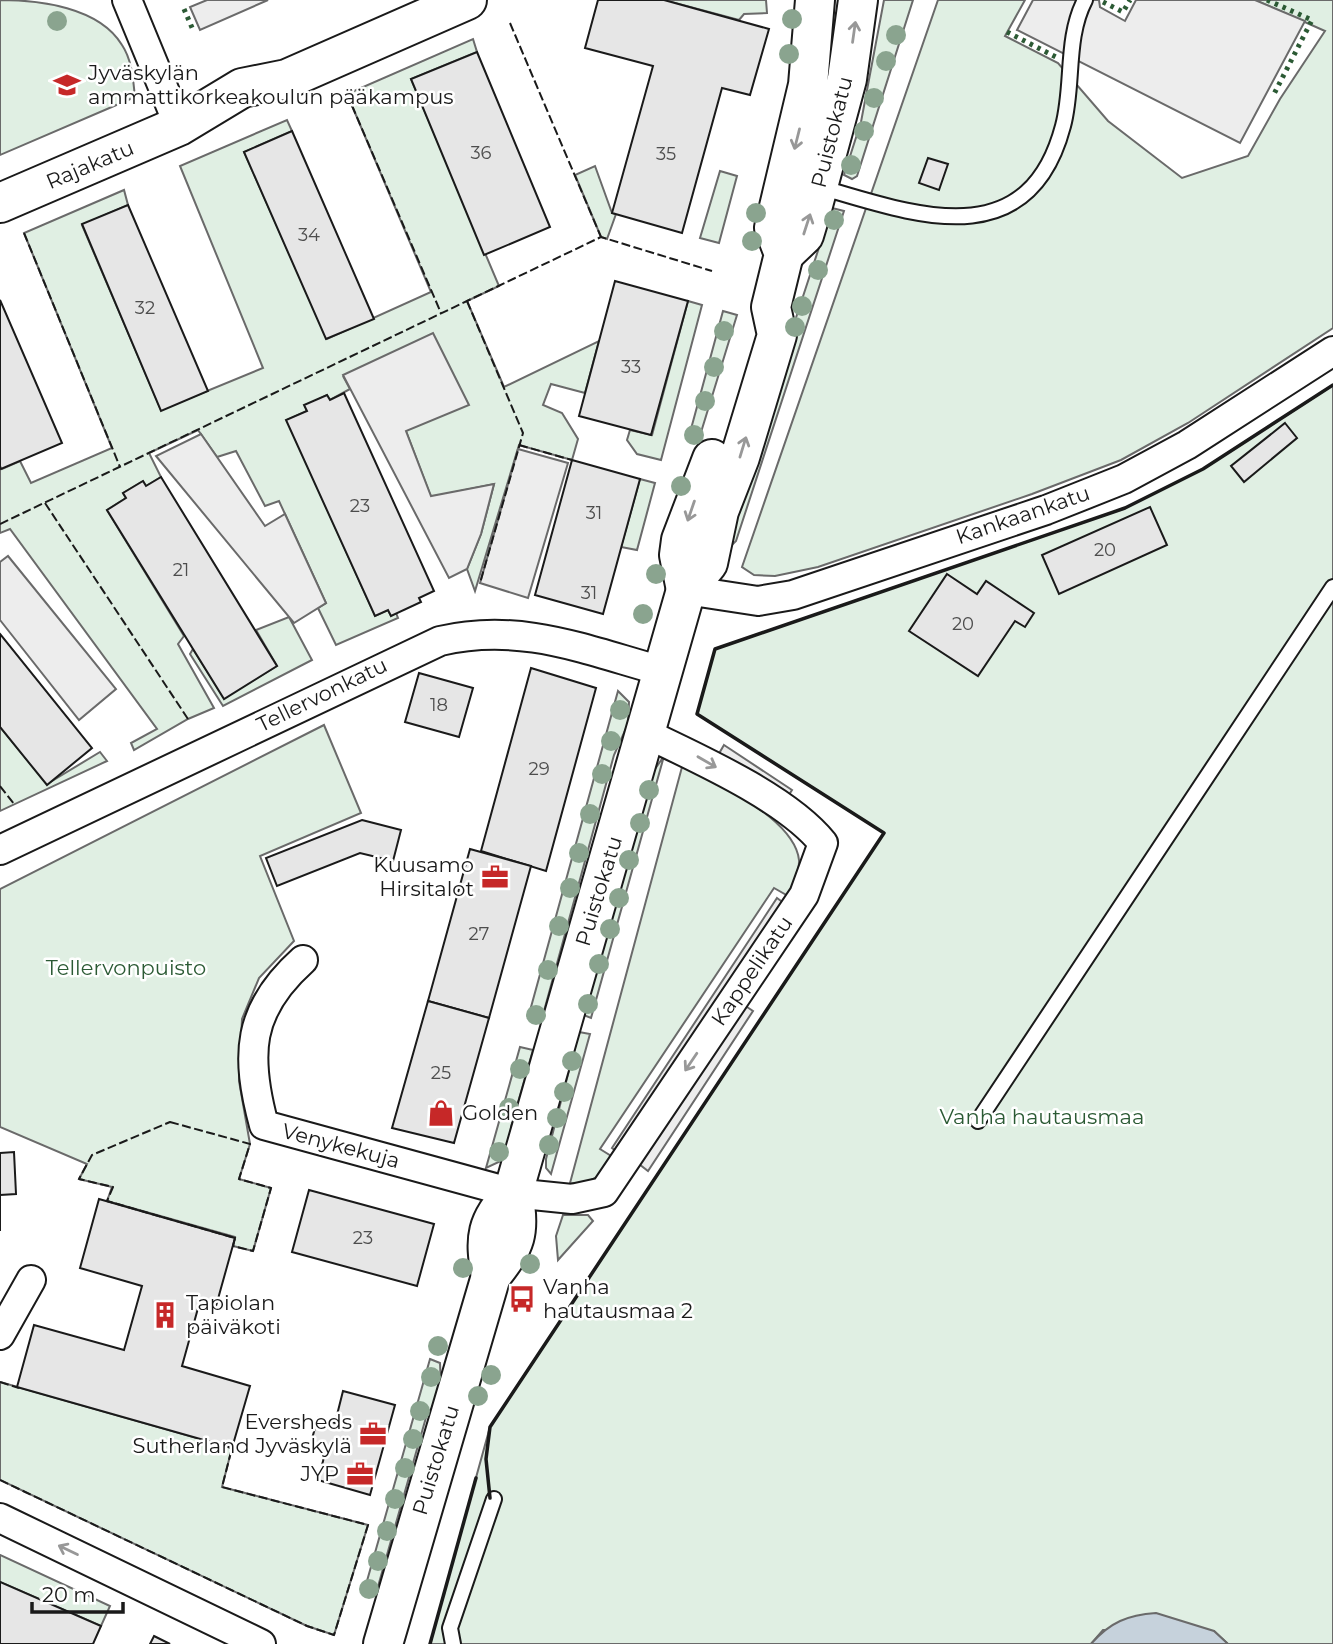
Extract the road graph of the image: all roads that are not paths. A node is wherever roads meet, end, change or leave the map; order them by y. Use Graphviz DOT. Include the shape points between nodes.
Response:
graph roads {
  1 [pos="127,0"];
  2 [pos="467,0"];
  3 [pos="815,0"];
  4 [pos="858,0"];
  5 [pos="1085,0"];
  6 [pos="179,126"];
  7 [pos="802,181"];
  8 [pos="0,203"];
  9 [pos="1333,351"];
  10 [pos="1333,587"];
  11 [pos="686,590"];
  12 [pos="662,671"];
  13 [pos="645,733"];
  14 [pos="0,850"];
  15 [pos="303,960"];
  16 [pos="978,1121"];
  17 [pos="513,1193"];
  18 [pos="32,1280"];
  19 [pos="0,1335"];
  20 [pos="494,1499"];
  21 [pos="0,1518"];
  22 [pos="261,1644"];
  23 [pos="383,1644"];
  24 [pos="453,1644"];
  1 -- 6 [label="street"];
  2 -- 6 [label="main road, Rajakatu" via="287,79 242,88"];
  3 -- 7 [label="main road, Puistokatu, one-way"];
  7 -- 4 [label="main road, Puistokatu, one-way" via="847,79"];
  5 -- 7 [label="lane" via="1071,58 1064,125 1048,164 1022,197 990,214 951,218 890,209"];
  6 -- 8 [label="main road, Rajakatu"];
  7 -- 11 [label="main road, Puistokatu" via="774,228 783,254 771,307 753,329 717,448 717,479 681,540"];
  9 -- 11 [label="street, Kankaankatu" via="1187,445 1124,478 1046,510 793,596 758,601"];
  10 -- 16 [label="lane"];
  11 -- 12 [label="main road, Puistokatu"];
  12 -- 13 [label="main road, Puistokatu"];
  12 -- 14 [label="street, Tellervonkatu" via="539,636 481,633 440,640"];
  13 -- 17 [label="main road, Puistokatu"];
  13 -- 17 [label="street, Kappelikatu, one-way" via="700,758 808,825 823,843 804,895 604,1192 572,1199"];
  15 -- 17 [label="street, Venykekuja" via="278,982 259,1021 252,1057 264,1125"];
  17 -- 23 [label="main road, Puistokatu" via="517,1230 510,1252 491,1276"];
  18 -- 19 [label="street"];
  20 -- 24 [label="lane" via="450,1628"];
  22 -- 21 [label="street, one-way"];
}
